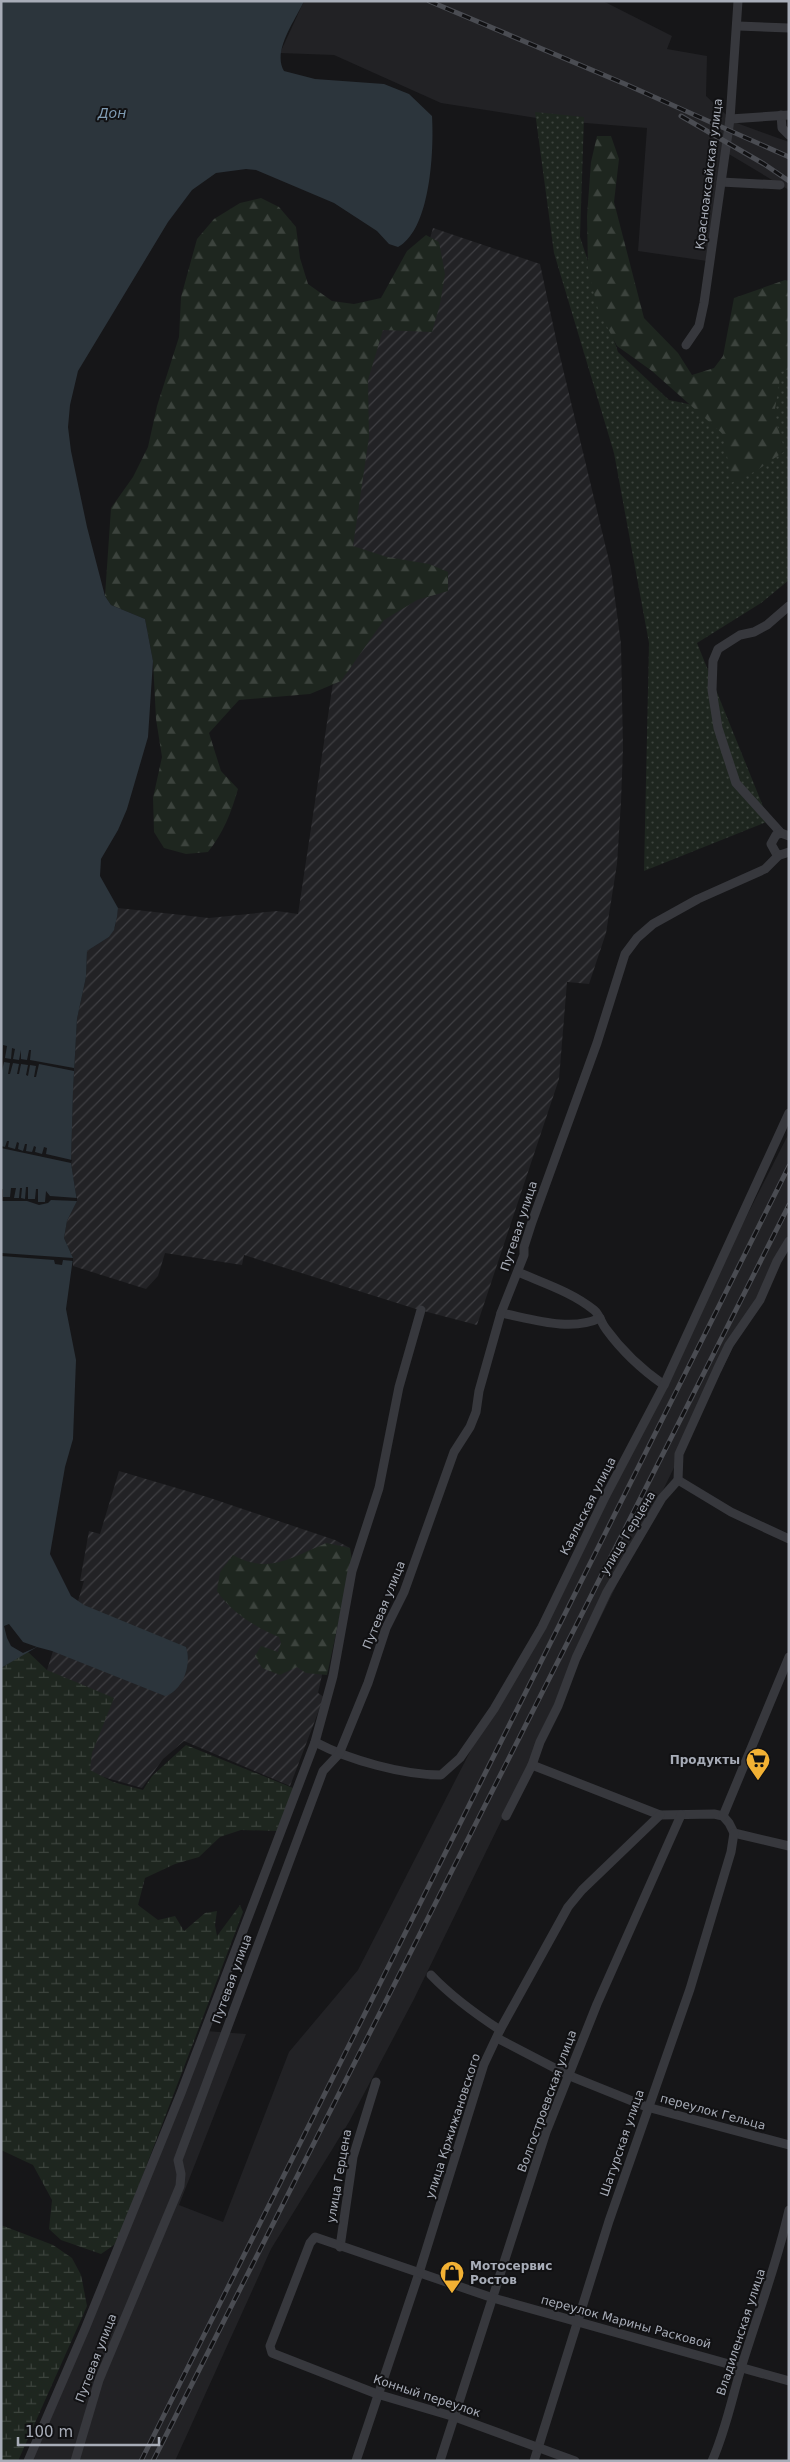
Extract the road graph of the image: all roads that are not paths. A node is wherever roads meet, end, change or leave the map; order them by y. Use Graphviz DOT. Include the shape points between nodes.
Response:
graph roads {
  1 [pos="738,1"];
  2 [pos="738,26"];
  3 [pos="789,28"];
  4 [pos="785,115"];
  5 [pos="730,119"];
  6 [pos="789,135"];
  7 [pos="721,182"];
  8 [pos="780,185"];
  9 [pos="686,345"];
  10 [pos="789,606"];
  11 [pos="785,835"];
  12 [pos="789,852"];
  13 [pos="779,855"];
  14 [pos="789,1113"];
  15 [pos="789,1241"];
  16 [pos="518,1272"];
  17 [pos="421,1310"];
  18 [pos="502,1313"];
  19 [pos="600,1318"];
  20 [pos="664,1385"];
  21 [pos="678,1480"];
  22 [pos="789,1539"];
  23 [pos="789,1657"];
  24 [pos="315,1742"];
  25 [pos="339,1754"];
  26 [pos="532,1765"];
  27 [pos="660,1814"];
  28 [pos="681,1815"];
  29 [pos="506,1816"];
  30 [pos="723,1816"];
  31 [pos="734,1834"];
  32 [pos="789,1846"];
  33 [pos="431,1975"];
  34 [pos="498,2034"];
  35 [pos="570,2076"];
  36 [pos="376,2082"];
  37 [pos="647,2107"];
  38 [pos="789,2145"];
  39 [pos="789,2210"];
  40 [pos="315,2237"];
  41 [pos="340,2247"];
  42 [pos="419,2273"];
  43 [pos="493,2298"];
  44 [pos="578,2323"];
  45 [pos="272,2353"];
  46 [pos="741,2366"];
  47 [pos="789,2381"];
  48 [pos="378,2394"];
  49 [pos="455,2416"];
  50 [pos="538,2448"];
  51 [pos="28,2461"];
  52 [pos="75,2461"];
  53 [pos="356,2461"];
  54 [pos="440,2461"];
  55 [pos="534,2461"];
  56 [pos="575,2461"];
  57 [pos="712,2461"];
  1 -- 2 [label="street, Красноаксайская улица"];
  2 -- 3 [label="street"];
  2 -- 5 [label="street, Красноаксайская улица"];
  4 -- 5 [label="street"];
  4 -- 6 [label="street" via="782,128"];
  5 -- 7 [label="street, Красноаксайская улица"];
  7 -- 8 [label="street"];
  7 -- 9 [label="street, Красноаксайская улица" via="704,303 699,326"];
  10 -- 11 [label="street" via="767,625 740,635 718,649 713,662 712,690 718,728 736,783"];
  11 -- 13 [label="street" via="772,839 772,849"];
  12 -- 13 [label="street, Путевая улица"];
  13 -- 16 [label="street, Путевая улица" via="765,869 698,899 653,924 625,954 597,1043 532,1222"];
  14 -- 20 [label="street, Каяльская улица"];
  15 -- 21 [label="street" via="760,1300 729,1345 717,1370 679,1454"];
  16 -- 18 [label="street, Путевая улица"];
  16 -- 19 [label="street" via="579,1300 596,1311"];
  17 -- 24 [label="street, Путевая улица" via="399,1387 379,1488 352,1571 333,1676"];
  18 -- 19 [label="street" via="587,1324"];
  18 -- 25 [label="street, Путевая улица" via="478,1391 476,1412 454,1452 404,1592 386,1628"];
  19 -- 20 [label="street" via="604,1327 642,1370"];
  20 -- 25 [label="street, Каяльская улица" via="542,1627 460,1758 441,1775 415,1775"];
  21 -- 22 [label="street" via="731,1512"];
  21 -- 26 [label="street, улица Герцена" via="662,1498 607,1592"];
  23 -- 30 [label="street"];
  24 -- 25 [label="street, Каяльская улица"];
  24 -- 51 [label="street, Путевая улица" via="181,2093"];
  25 -- 52 [label="street, Путевая улица" via="323,1771 178,2160 180,2186 99,2380"];
  26 -- 27 [label="street"];
  26 -- 29 [label="street, улица Герцена"];
  27 -- 28 [label="street"];
  27 -- 34 [label="street, улица Кржижановского" via="568,1907"];
  28 -- 30 [label="street"];
  28 -- 35 [label="street, Волгостроевская улица" via="597,2004"];
  30 -- 31 [label="street"];
  31 -- 32 [label="street"];
  31 -- 37 [label="street, Шатурская улица" via="690,1989"];
  33 -- 34 [label="street, переулок Гельца"];
  34 -- 35 [label="street, переулок Гельца"];
  34 -- 42 [label="street, улица Кржижановского" via="484,2064"];
  35 -- 37 [label="street, переулок Гельца"];
  35 -- 43 [label="street, Волгостроевская улица" via="546,2132"];
  36 -- 41 [label="street, улица Герцена" via="353,2157"];
  37 -- 38 [label="street, переулок Гельца"];
  37 -- 44 [label="street, Шатурская улица"];
  39 -- 46 [label="street, Владиленская улица" via="778,2259"];
  40 -- 41 [label="street, переулок Марины Расковой"];
  40 -- 45 [label="street, улица Герцена" via="270,2346"];
  41 -- 42 [label="street, переулок Марины Расковой"];
  42 -- 43 [label="street, переулок Марины Расковой"];
  42 -- 48 [label="street, улица Кржижановского"];
  43 -- 44 [label="street, переулок Марины Расковой"];
  43 -- 49 [label="street, Волгостроевская улица"];
  44 -- 46 [label="street, переулок Марины Расковой"];
  44 -- 50 [label="street, Шатурская улица"];
  45 -- 48 [label="street, Конный переулок"];
  46 -- 47 [label="street, переулок Марины Расковой"];
  46 -- 57 [label="street, Владиленская улица" via="722,2439"];
  48 -- 49 [label="street, Конный переулок"];
  48 -- 53 [label="street, улица Кржижановского"];
  49 -- 50 [label="street, Конный переулок"];
  49 -- 54 [label="street, Волгостроевская улица"];
  50 -- 55 [label="street, Шатурская улица"];
  50 -- 56 [label="street, Конный переулок"];
}
